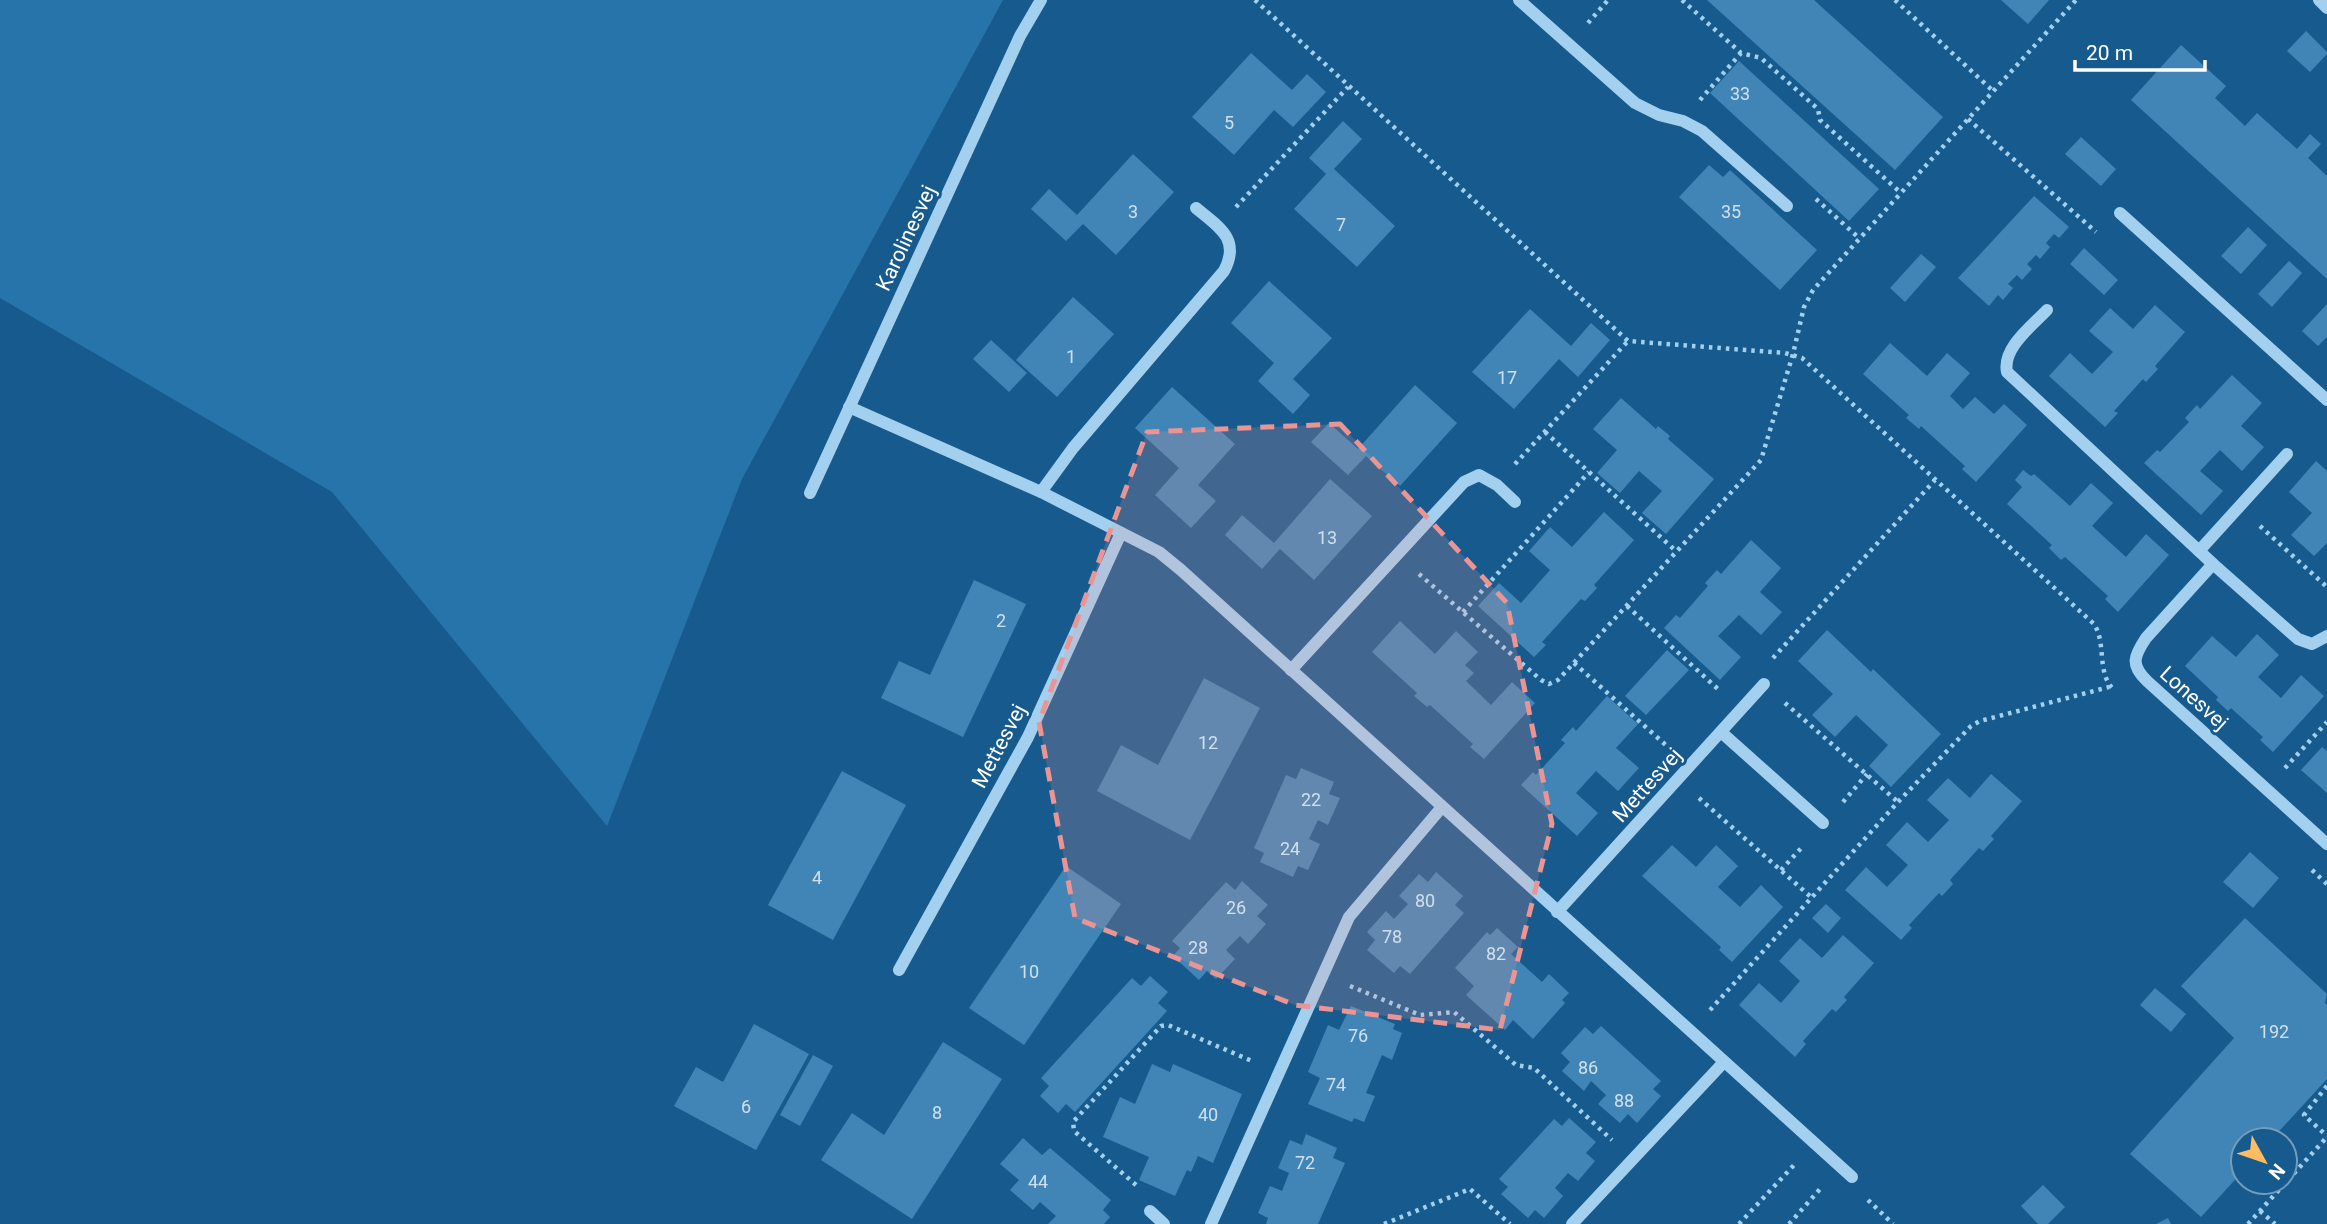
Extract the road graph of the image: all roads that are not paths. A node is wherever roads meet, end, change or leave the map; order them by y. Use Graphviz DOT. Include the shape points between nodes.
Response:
graph roads {
  1 [pos="1041,0"];
  2 [pos="1519,0"];
  3 [pos="2319,0"];
  4 [pos="2327,8"];
  5 [pos="1787,206"];
  6 [pos="1196,208"];
  7 [pos="2120,213"];
  8 [pos="2047,310"];
  9 [pos="2327,400"];
  10 [pos="849,407"];
  11 [pos="2287,454"];
  12 [pos="1041,492"];
  13 [pos="810,493"];
  14 [pos="1515,502"];
  15 [pos="1121,533"];
  16 [pos="2199,551"];
  17 [pos="2213,564"];
  18 [pos="2327,636"];
  19 [pos="1291,670"];
  20 [pos="1765,684"];
  21 [pos="1721,732"];
  22 [pos="1442,807"];
  23 [pos="1823,823"];
  24 [pos="2327,844"];
  25 [pos="1558,912"];
  26 [pos="899,970"];
  27 [pos="1724,1062"];
  28 [pos="1852,1177"];
  29 [pos="1150,1211"];
  30 [pos="1164,1224"];
  31 [pos="1211,1224"];
  32 [pos="1572,1224"];
  1 -- 10 [label="street, Karolinesvej" via="1020,36"];
  2 -- 5 [label="street" via="1635,103 1702,131"];
  3 -- 4 [label="street"];
  6 -- 12 [label="street" via="1227,236 1231,259"];
  7 -- 9 [label="street"];
  8 -- 16 [label="street" via="2010,351 2007,372"];
  10 -- 12 [label="street"];
  10 -- 13 [label="street, Karolinesvej"];
  11 -- 16 [label="street"];
  12 -- 15 [label="street"];
  14 -- 19 [label="street" via="1479,475 1464,482"];
  15 -- 19 [label="street" via="1159,552"];
  15 -- 26 [label="street, Mettesvej" via="1028,737"];
  16 -- 17 [label="street"];
  17 -- 18 [label="street" via="2298,639 2312,644"];
  17 -- 24 [label="street, Lonesvej" via="2146,638 2135,663 2139,673"];
  19 -- 22 [label="street"];
  20 -- 21 [label="street, Mettesvej"];
  21 -- 23 [label="street"];
  21 -- 25 [label="street, Mettesvej"];
  22 -- 25 [label="street"];
  22 -- 31 [label="street" via="1349,917"];
  25 -- 27 [label="street"];
  27 -- 28 [label="street"];
  27 -- 32 [label="street"];
  29 -- 30 [label="street"];
}
